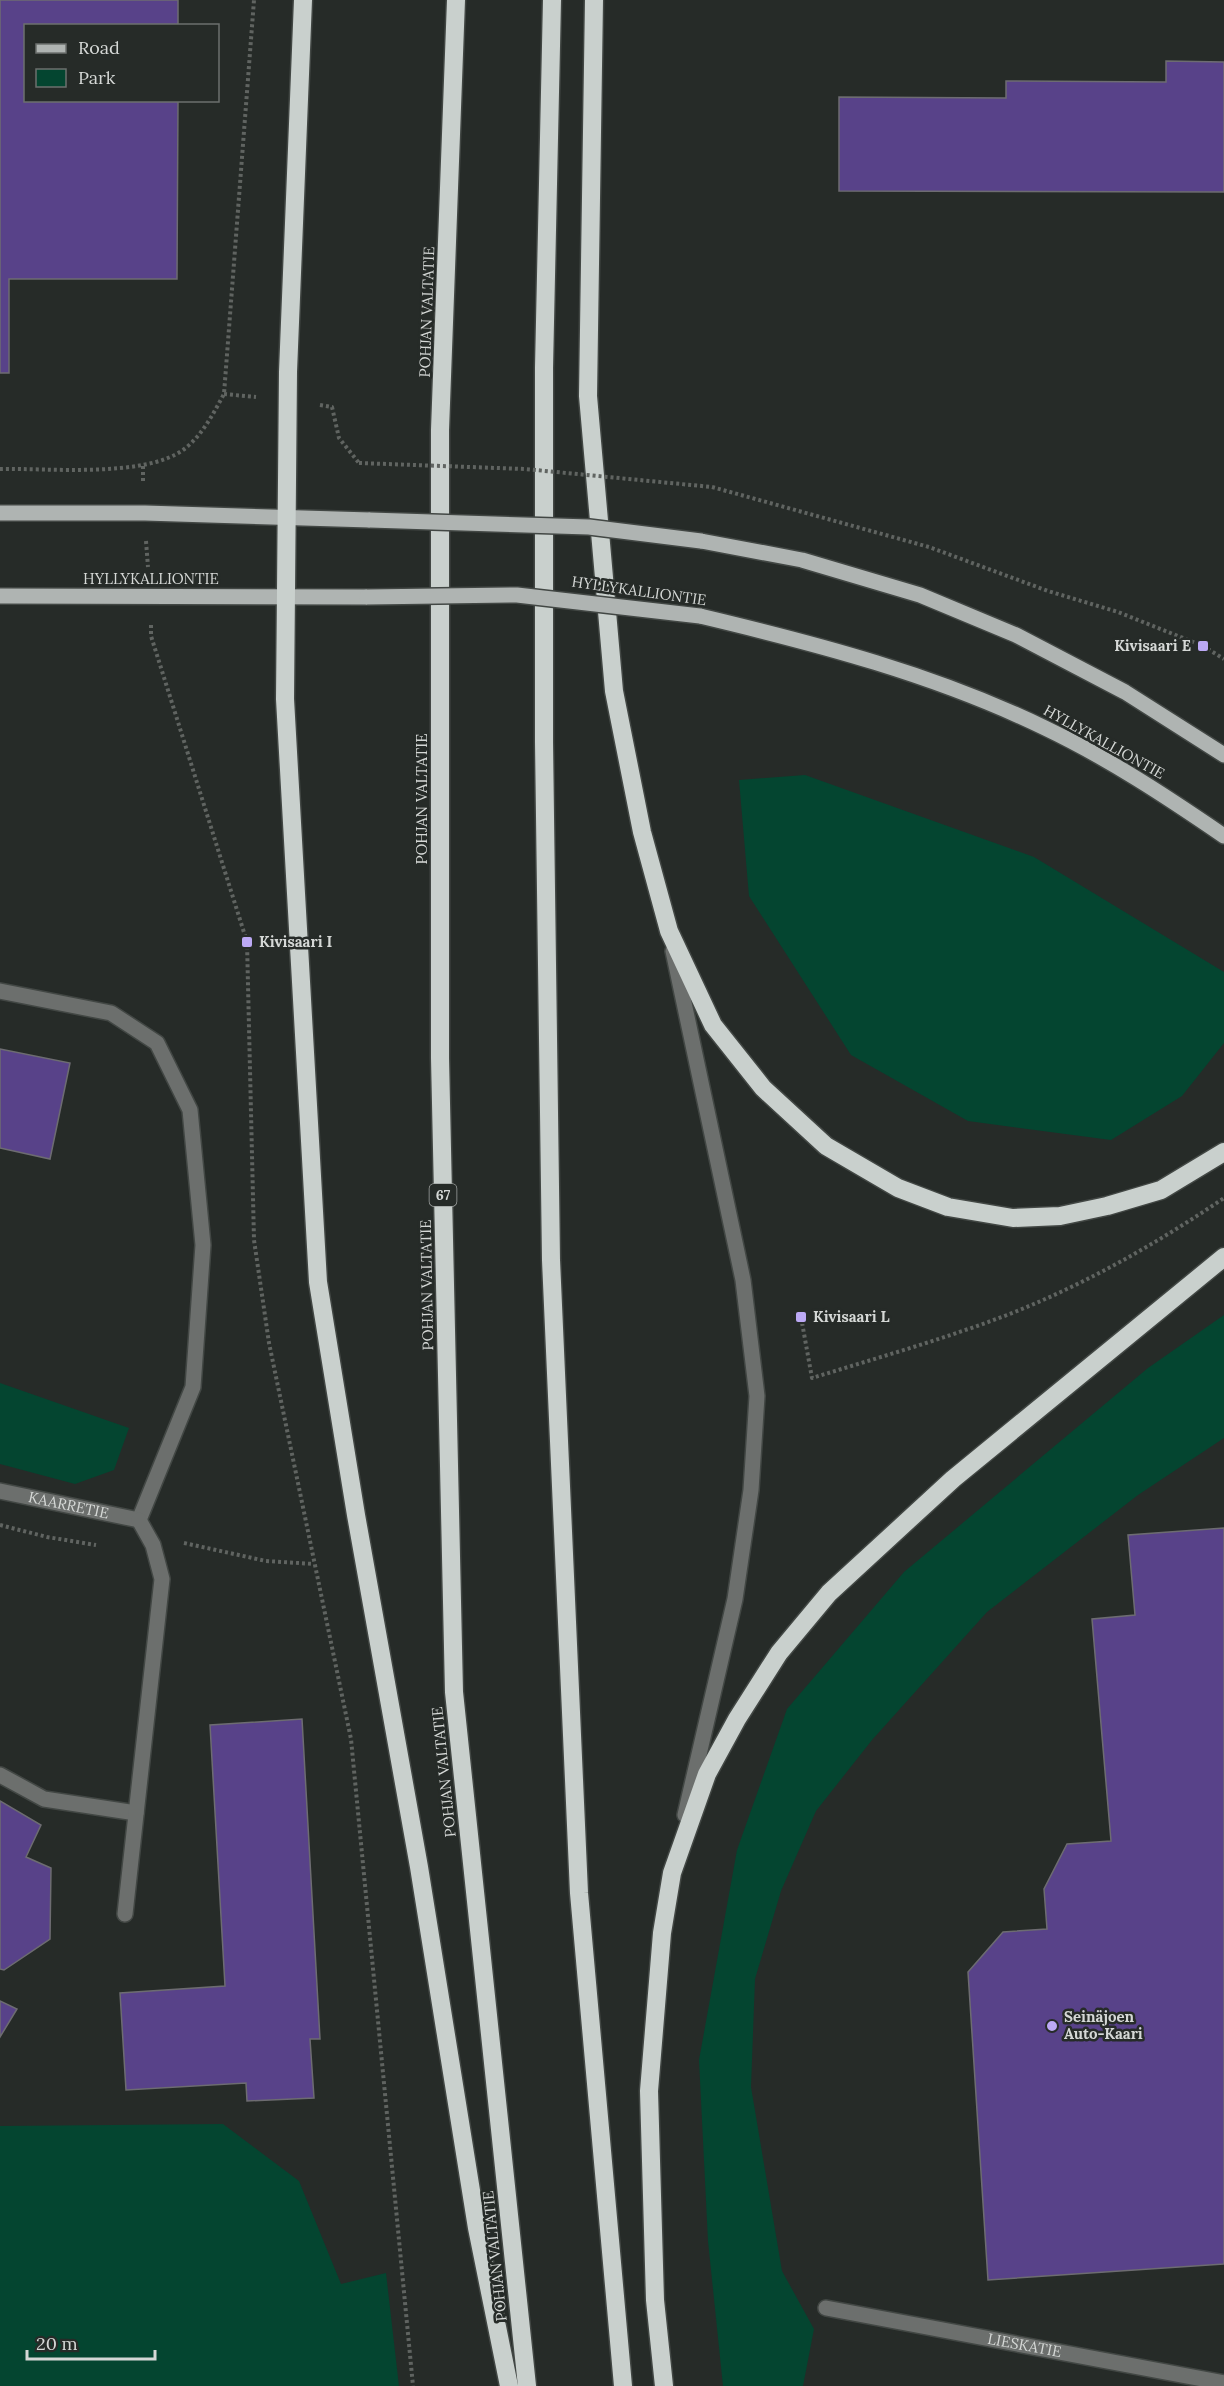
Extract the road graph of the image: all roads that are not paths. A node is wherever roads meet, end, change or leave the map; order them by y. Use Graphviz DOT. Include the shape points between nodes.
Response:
graph roads {
  1 [pos="303,0"];
  2 [pos="456,0"];
  3 [pos="552,0"];
  4 [pos="594,0"];
  5 [pos="0,513"];
  6 [pos="286,516"];
  7 [pos="0,596"];
  8 [pos="286,598"];
  9 [pos="1224,754"];
  10 [pos="1224,836"];
  11 [pos="669,930"];
  12 [pos="0,991"];
  13 [pos="1224,1152"];
  14 [pos="1224,1257"];
  15 [pos="0,1491"];
  16 [pos="139,1520"];
  17 [pos="0,1775"];
  18 [pos="136,1814"];
  19 [pos="672,1874"];
  20 [pos="125,1914"];
  21 [pos="826,2308"];
  22 [pos="1224,2383"];
  23 [pos="508,2386"];
  24 [pos="527,2386"];
  25 [pos="623,2386"];
  26 [pos="664,2386"];
  1 -- 6 [label="highway"];
  2 -- 24 [label="highway, POHJAN VALTATIE / 67" via="440,430 440,1058 454,1692"];
  3 -- 25 [label="highway" via="544,368 551,1260 579,1893"];
  4 -- 11 [label="highway" via="588,396 600,546 614,691 642,832"];
  5 -- 6 [label="main road"];
  6 -- 8 [label="highway"];
  6 -- 9 [label="main road, bridge" via="589,527 700,541 802,560 920,595 1017,635 1125,692"];
  7 -- 8 [label="main road, HYLLYKALLIONTIE"];
  8 -- 10 [label="main road, HYLLYKALLIONTIE, bridge" via="518,595 700,616 804,641 924,678 1046,728 1164,795"];
  8 -- 23 [label="highway" via="285,699 318,1282 477,2228"];
  11 -- 13 [label="highway" via="713,1025 763,1088 826,1146 898,1188 948,1207 1012,1218 1060,1216 1161,1190"];
  11 -- 19 [label="street" via="743,1280 757,1396 752,1491 735,1599"];
  12 -- 16 [label="street" via="111,1013 157,1043 190,1110 203,1245 193,1387"];
  14 -- 19 [label="highway" via="953,1479 829,1593 779,1653 737,1719 707,1774"];
  15 -- 16 [label="street, KAARRETIE"];
  16 -- 18 [label="street" via="153,1545 162,1579"];
  17 -- 18 [label="street" via="44,1799"];
  18 -- 20 [label="street"];
  19 -- 26 [label="highway" via="662,1933 649,2091 655,2300"];
  21 -- 22 [label="street, LIESKATIE"];
}
